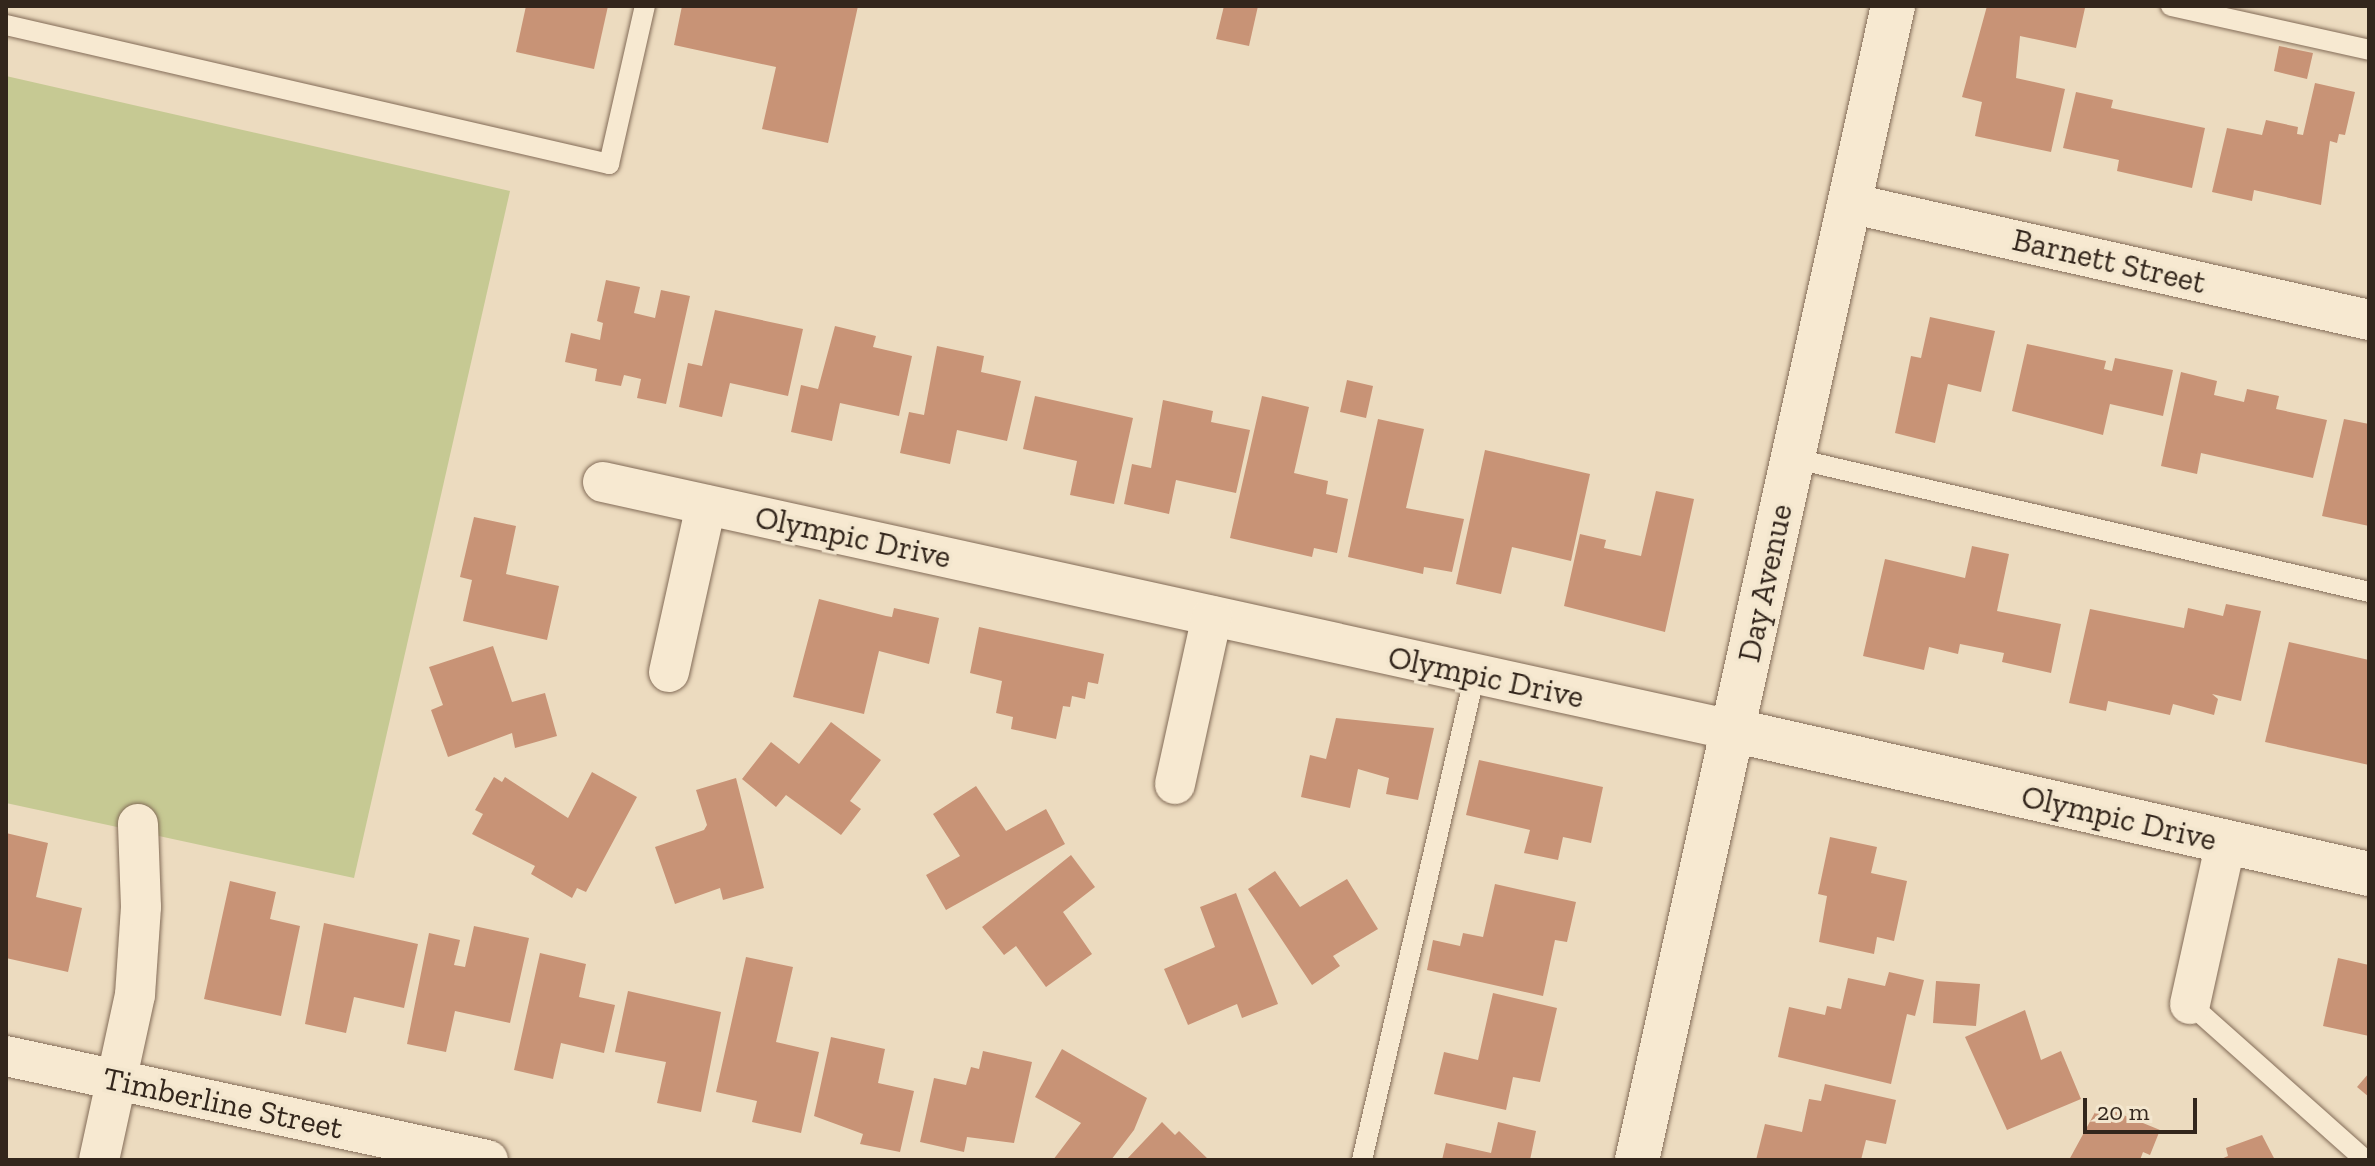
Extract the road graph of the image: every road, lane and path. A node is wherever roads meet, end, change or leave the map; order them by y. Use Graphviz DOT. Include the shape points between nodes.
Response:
graph roads {
  1 [pos="645,6"];
  2 [pos="1893,6"];
  3 [pos="2171,6"];
  4 [pos="6,25"];
  5 [pos="2369,50"];
  6 [pos="1849,203"];
  7 [pos="2369,320"];
  8 [pos="1792,458"];
  9 [pos="603,482"];
  10 [pos="706,505"];
  11 [pos="2369,592"];
  12 [pos="1212,616"];
  13 [pos="669,672"];
  14 [pos="1475,674"];
  15 [pos="1732,730"];
  16 [pos="1175,784"];
  17 [pos="138,824"];
  18 [pos="2226,842"];
  19 [pos="2369,874"];
  20 [pos="2190,1004"];
  21 [pos="6,1056"];
  22 [pos="117,1080"];
  23 [pos="99,1160"];
  24 [pos="488,1160"];
  25 [pos="1362,1160"];
  26 [pos="1637,1160"];
  27 [pos="2365,1160"];
  1 -- 4 [label="lane" via="609,164"];
  2 -- 6 [label="street, Day Avenue"];
  3 -- 5 [label="lane"];
  6 -- 7 [label="street, Barnett Street"];
  6 -- 8 [label="street, Day Avenue"];
  8 -- 11 [label="lane"];
  8 -- 15 [label="street, Day Avenue"];
  9 -- 10 [label="street, Olympic Drive"];
  10 -- 12 [label="street, Olympic Drive"];
  10 -- 13 [label="street"];
  12 -- 14 [label="street, Olympic Drive"];
  12 -- 16 [label="street"];
  14 -- 15 [label="street, Olympic Drive"];
  14 -- 25 [label="lane"];
  15 -- 18 [label="street, Olympic Drive"];
  15 -- 26 [label="street, Day Avenue"];
  17 -- 22 [label="street" via="141,907 136,981"];
  18 -- 19 [label="street, Olympic Drive"];
  18 -- 20 [label="street"];
  20 -- 27 [label="lane"];
  21 -- 22 [label="street, Timberline Street"];
  22 -- 23 [label="street"];
  22 -- 24 [label="street, Timberline Street"];
}
